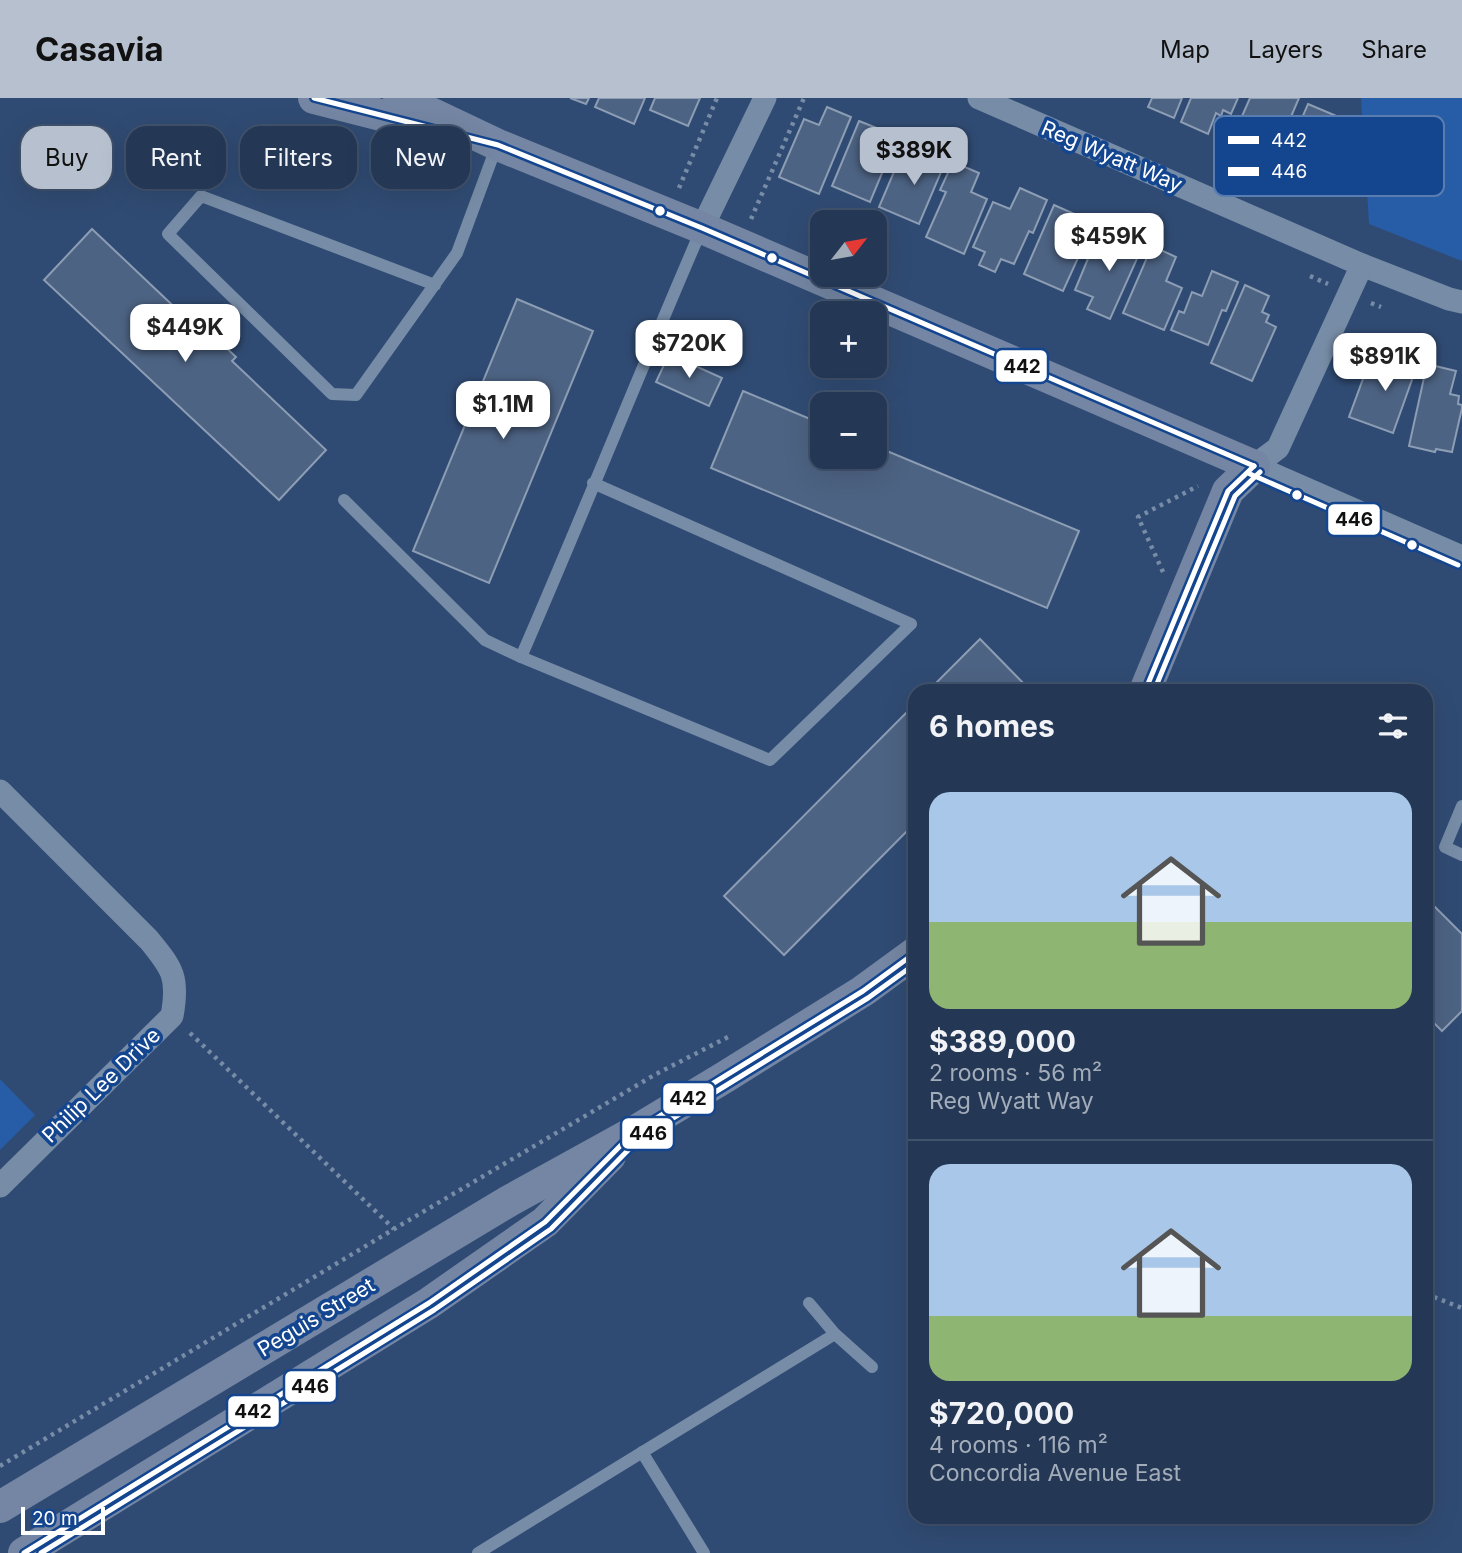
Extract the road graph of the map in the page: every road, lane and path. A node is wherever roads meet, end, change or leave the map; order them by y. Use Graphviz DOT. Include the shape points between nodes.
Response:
graph roads {
  1 [pos="314,98"];
  2 [pos="399,98"];
  3 [pos="717,98"];
  4 [pos="765,98"];
  5 [pos="804,98"];
  6 [pos="979,98"];
  7 [pos="498,145"];
  8 [pos="678,191"];
  9 [pos="750,222"];
  10 [pos="702,228"];
  11 [pos="1362,265"];
  12 [pos="435,285"];
  13 [pos="1462,302"];
  14 [pos="1221,451"];
  15 [pos="1254,466"];
  16 [pos="593,483"];
  17 [pos="344,500"];
  18 [pos="1462,558"];
  19 [pos="1166,578"];
  20 [pos="521,657"];
  21 [pos="1148,684"];
  22 [pos="0,791"];
  23 [pos="1462,806"];
  24 [pos="1462,855"];
  25 [pos="908,958"];
  26 [pos="172,1016"];
  27 [pos="743,1029"];
  28 [pos="634,1132"];
  29 [pos="0,1185"];
  30 [pos="394,1229"];
  31 [pos="1433,1297"];
  32 [pos="809,1303"];
  33 [pos="1462,1308"];
  34 [pos="835,1334"];
  35 [pos="872,1367"];
  36 [pos="642,1452"];
  37 [pos="0,1466"];
  38 [pos="0,1507"];
  39 [pos="24,1553"];
  40 [pos="478,1553"];
  41 [pos="704,1553"];
  1 -- 7 [label="street"];
  2 -- 7 [label="street"];
  3 -- 8 [label="path"];
  4 -- 10 [label="street"];
  5 -- 9 [label="path"];
  6 -- 11 [label="street, Reg Wyatt Way"];
  7 -- 10 [label="street"];
  7 -- 12 [label="lane" via="457,253"];
  10 -- 14 [label="street"];
  10 -- 16 [label="lane"];
  11 -- 13 [label="street, Reg Wyatt Way"];
  11 -- 15 [label="street" via="1278,447"];
  12 -- 12 [label="lane" via="356,395 332,394 168,234 201,197"];
  14 -- 15 [label="street"];
  14 -- 19 [label="path" via="1200,485 1138,517"];
  15 -- 18 [label="street"];
  15 -- 21 [label="street" via="1228,491"];
  16 -- 20 [label="lane"];
  16 -- 20 [label="lane" via="911,624 770,761"];
  17 -- 20 [label="lane" via="485,640"];
  22 -- 26 [label="street, Philip Lee Drive" via="168,962 177,992"];
  23 -- 24 [label="lane" via="1445,847"];
  25 -- 28 [label="street, Peguis Street" via="852,998"];
  26 -- 29 [label="street, Philip Lee Drive"];
  26 -- 30 [label="path"];
  27 -- 30 [label="path" via="656,1074"];
  28 -- 38 [label="street, Peguis Street" via="509,1200"];
  28 -- 39 [label="street, Peguis Street" via="545,1222 429,1303"];
  30 -- 37 [label="path"];
  31 -- 33 [label="path"];
  32 -- 34 [label="lane"];
  34 -- 35 [label="lane"];
  34 -- 36 [label="lane"];
  36 -- 40 [label="lane"];
  36 -- 41 [label="lane"];
}
